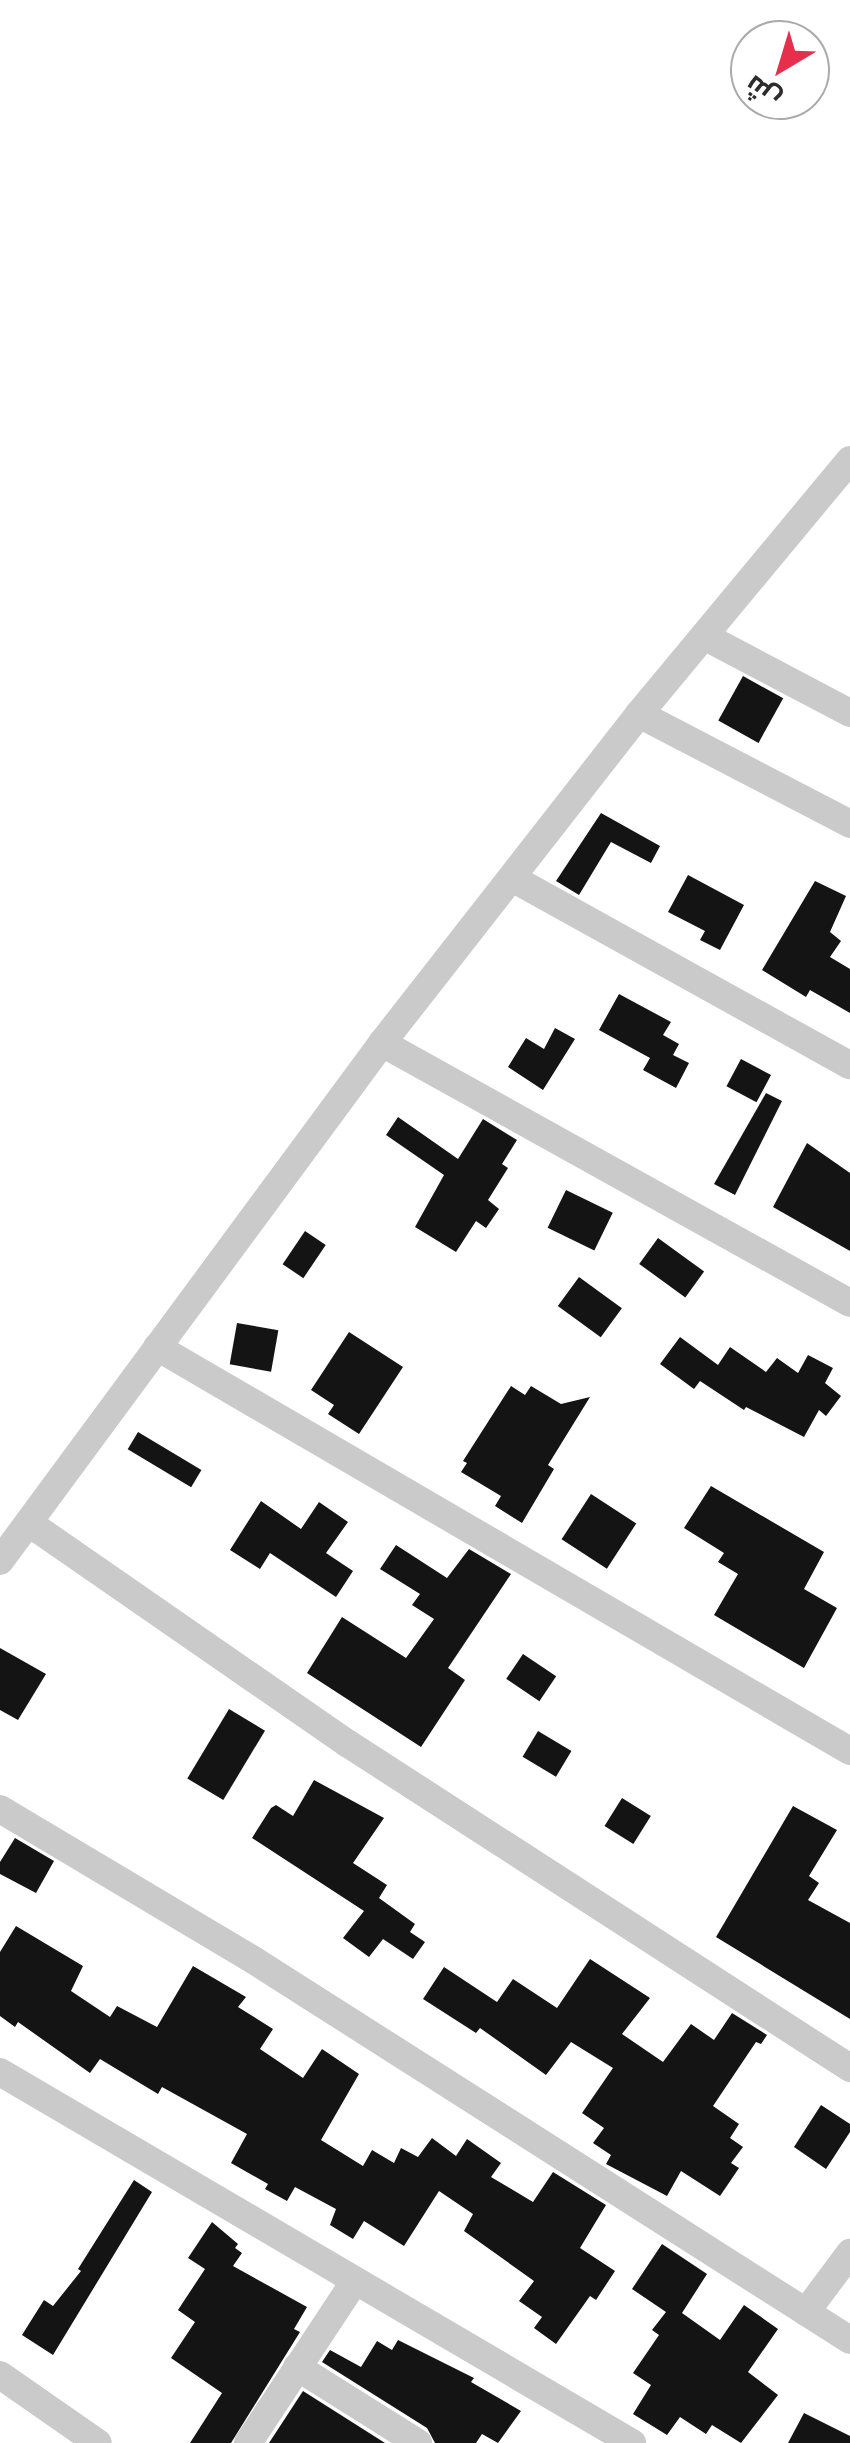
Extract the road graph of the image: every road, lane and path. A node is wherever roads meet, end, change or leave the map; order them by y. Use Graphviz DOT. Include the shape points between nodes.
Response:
graph roads {
  1 [pos="850,460"];
  2 [pos="704,636"];
  3 [pos="850,713"];
  4 [pos="638,714"];
  5 [pos="850,824"];
  6 [pos="512,878"];
  7 [pos="382,1042"];
  8 [pos="850,1065"];
  9 [pos="850,1303"];
  10 [pos="156,1347"];
  11 [pos="28,1523"];
  12 [pos="0,1561"];
  13 [pos="850,1751"];
  14 [pos="0,1809"];
  15 [pos="850,2068"];
  16 [pos="0,2072"];
  17 [pos="850,2254"];
  18 [pos="356,2281"];
  19 [pos="806,2312"];
  20 [pos="850,2340"];
  21 [pos="297,2367"];
  22 [pos="0,2375"];
  23 [pos="98,2443"];
  24 [pos="248,2443"];
  25 [pos="418,2443"];
  26 [pos="632,2443"];
  1 -- 2 [label="street"];
  2 -- 3 [label="street"];
  2 -- 4 [label="street"];
  4 -- 5 [label="street"];
  4 -- 6 [label="street"];
  6 -- 7 [label="street"];
  6 -- 8 [label="street"];
  7 -- 9 [label="street"];
  7 -- 10 [label="street"];
  10 -- 11 [label="street"];
  10 -- 13 [label="street"];
  11 -- 12 [label="street"];
  11 -- 15 [label="street" via="347,1743"];
  14 -- 19 [label="street" via="255,1960"];
  16 -- 18 [label="street"];
  17 -- 19 [label="street"];
  18 -- 21 [label="street"];
  18 -- 26 [label="street"];
  19 -- 20 [label="street"];
  21 -- 24 [label="street"];
  21 -- 25 [label="street"];
  22 -- 23 [label="street"];
}
